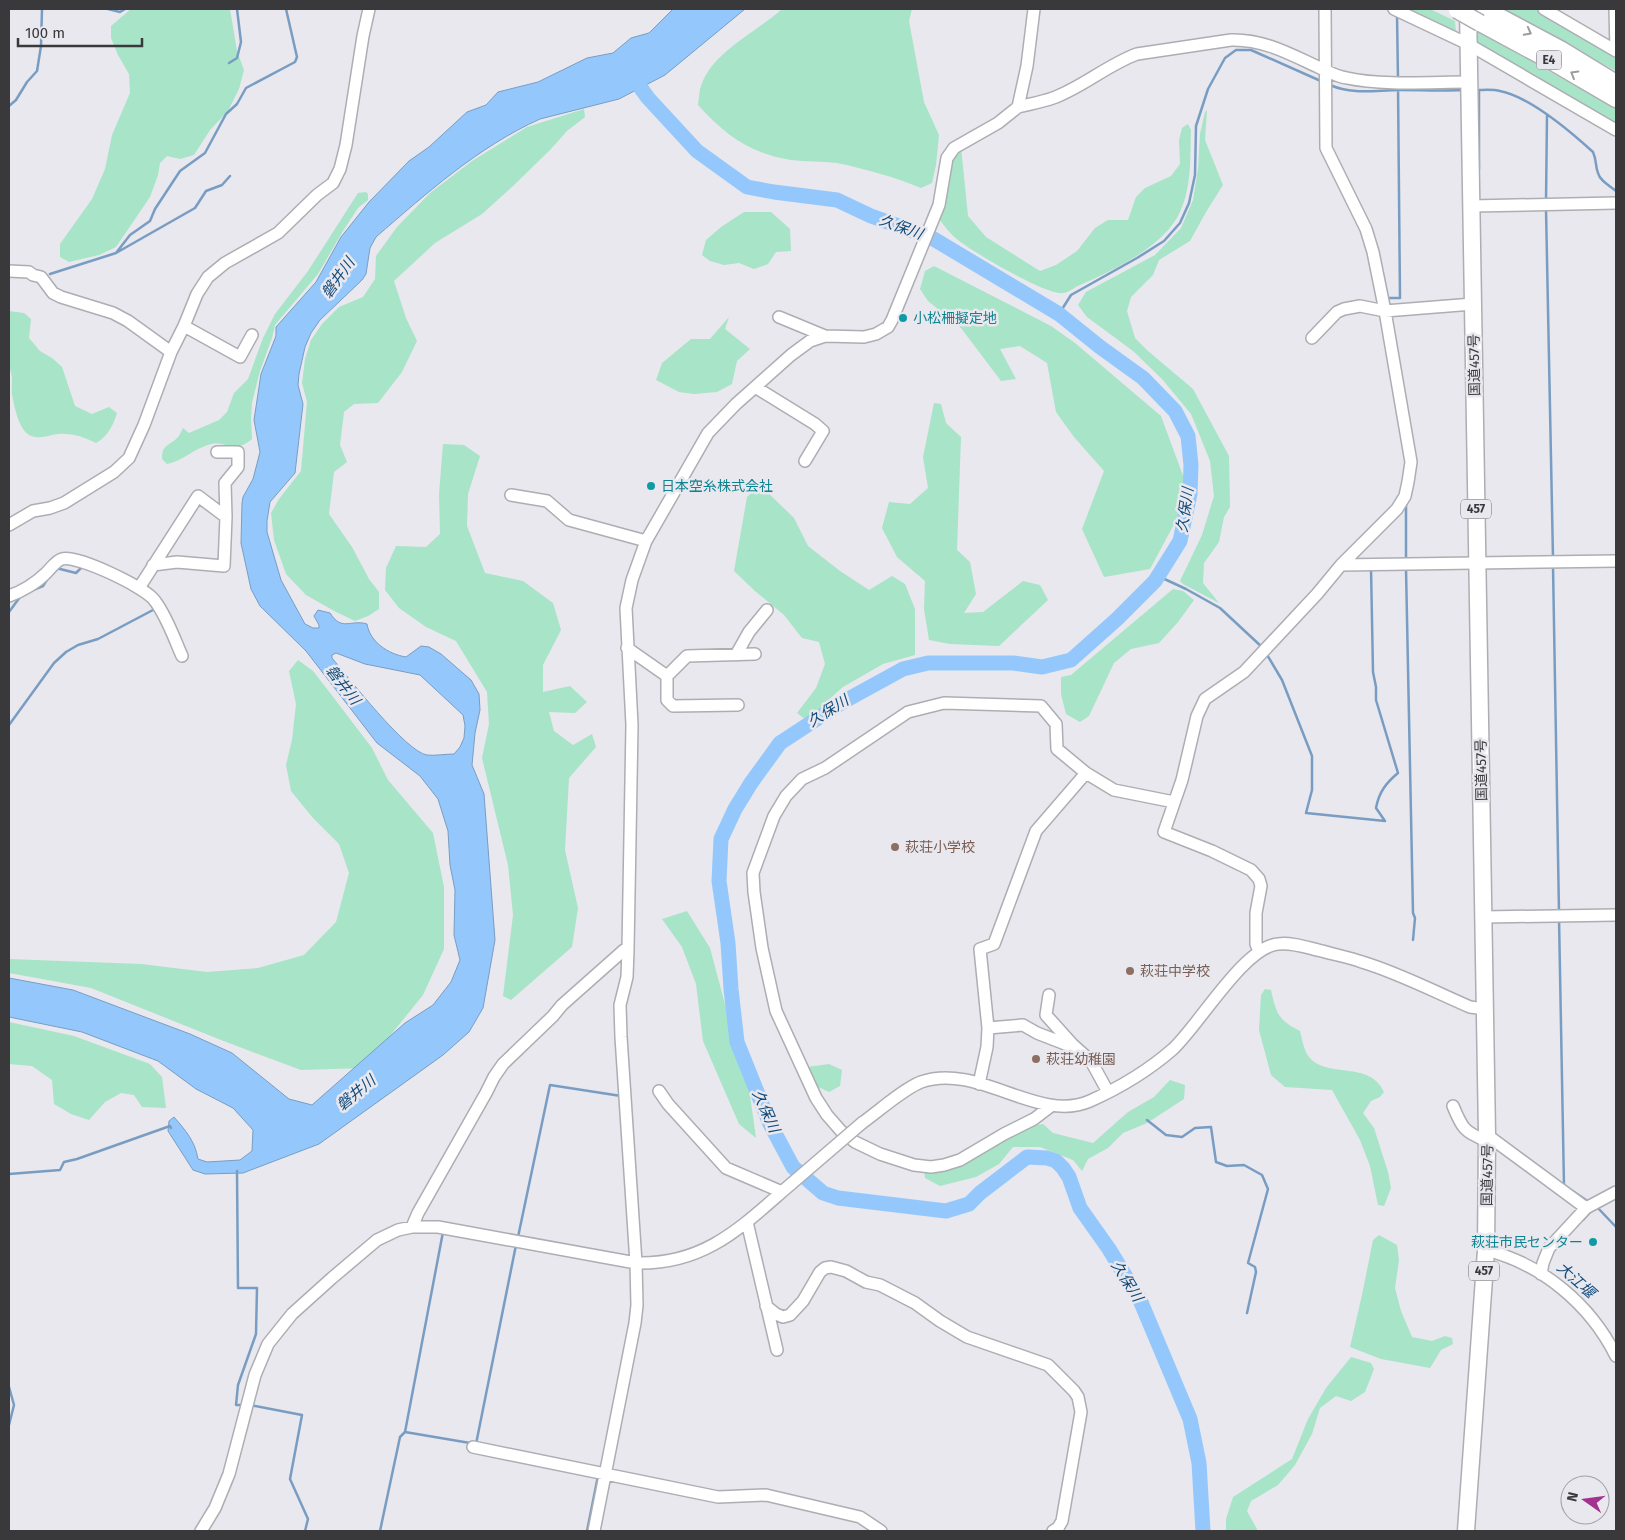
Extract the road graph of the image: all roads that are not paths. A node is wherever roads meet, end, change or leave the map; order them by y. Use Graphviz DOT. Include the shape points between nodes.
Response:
graph roads {
  1 [pos="369,9"];
  2 [pos="1034,9"];
  3 [pos="1325,9"];
  4 [pos="1394,9"];
  5 [pos="1459,9"];
  6 [pos="1544,9"];
  7 [pos="1615,9"];
  8 [pos="1482,16"];
  9 [pos="1468,44"];
  10 [pos="1326,70"];
  11 [pos="1469,82"];
  12 [pos="1616,83"];
  13 [pos="1616,99"];
  14 [pos="1018,106"];
  15 [pos="1616,130"];
  16 [pos="1616,203"];
  17 [pos="1472,206"];
  18 [pos="9,271"];
  19 [pos="1473,304"];
  20 [pos="1385,312"];
  21 [pos="779,317"];
  22 [pos="184,326"];
  23 [pos="252,335"];
  24 [pos="825,336"];
  25 [pos="1312,338"];
  26 [pos="171,352"];
  27 [pos="756,387"];
  28 [pos="217,452"];
  29 [pos="805,462"];
  30 [pos="511,495"];
  31 [pos="226,518"];
  32 [pos="9,525"];
  33 [pos="646,541"];
  34 [pos="1616,561"];
  35 [pos="1477,564"];
  36 [pos="1341,565"];
  37 [pos="153,566"];
  38 [pos="139,588"];
  39 [pos="9,596"];
  40 [pos="767,610"];
  41 [pos="627,648"];
  42 [pos="755,654"];
  43 [pos="736,655"];
  44 [pos="182,656"];
  45 [pos="668,676"];
  46 [pos="738,705"];
  47 [pos="1086,772"];
  48 [pos="1174,802"];
  49 [pos="1616,915"];
  50 [pos="1484,917"];
  51 [pos="628,949"];
  52 [pos="1258,951"];
  53 [pos="1049,995"];
  54 [pos="1484,1009"];
  55 [pos="988,1028"];
  56 [pos="1072,1044"];
  57 [pos="979,1084"];
  58 [pos="659,1091"];
  59 [pos="1108,1092"];
  60 [pos="1051,1106"];
  61 [pos="1453,1106"];
  62 [pos="1487,1138"];
  63 [pos="782,1192"];
  64 [pos="1616,1192"];
  65 [pos="1586,1208"];
  66 [pos="746,1222"];
  67 [pos="412,1227"];
  68 [pos="1486,1250"];
  69 [pos="636,1263"];
  70 [pos="1541,1274"];
  71 [pos="766,1306"];
  72 [pos="777,1350"];
  73 [pos="1616,1356"];
  74 [pos="473,1447"];
  75 [pos="605,1473"];
  76 [pos="201,1531"];
  77 [pos="594,1531"];
  78 [pos="881,1531"];
  79 [pos="1053,1531"];
  80 [pos="1466,1531"];
  1 -- 22 [label="street" via="346,145 333,183 278,233 208,276"];
  2 -- 14 [label="street"];
  3 -- 10 [label="street"];
  4 -- 9 [label="street"];
  5 -- 8 [label="highway, E4, bridge"];
  5 -- 9 [label="highway, 国道457号 / 457"];
  6 -- 7 [label="street" via="1616,51"];
  8 -- 12 [label="highway, E4, one-way" via="1562,50"];
  13 -- 8 [label="highway, E4, one-way"];
  9 -- 11 [label="highway, 国道457号 / 457"];
  9 -- 15 [label="street"];
  10 -- 11 [label="street" via="1345,78 1372,82"];
  10 -- 14 [label="street" via="1261,43 1231,40 1136,54 1053,98"];
  10 -- 20 [label="street" via="1326,148 1366,229"];
  11 -- 17 [label="highway, 国道457号 / 457"];
  14 -- 24 [label="street" via="998,123 954,148 947,158 939,205 888,327 864,337"];
  16 -- 17 [label="street"];
  17 -- 19 [label="highway, 国道457号 / 457"];
  18 -- 26 [label="street" via="29,272 41,277 61,297 113,313"];
  19 -- 20 [label="street"];
  19 -- 35 [label="highway, 国道457号 / 457"];
  20 -- 25 [label="street" via="1360,306 1344,309"];
  20 -- 36 [label="street" via="1411,462 1408,482 1397,509"];
  21 -- 24 [label="street"];
  22 -- 23 [label="street" via="240,357"];
  22 -- 26 [label="street"];
  24 -- 27 [label="street" via="810,341 791,355"];
  26 -- 32 [label="street" via="130,458 114,472 64,503 33,511"];
  27 -- 29 [label="street" via="823,431"];
  27 -- 33 [label="street" via="708,433"];
  28 -- 31 [label="street" via="238,452 238,466 225,483"];
  30 -- 33 [label="street" via="547,501 569,520"];
  31 -- 37 [label="street" via="198,496"];
  31 -- 37 [label="street" via="224,566 178,562"];
  33 -- 41 [label="street" via="626,608"];
  34 -- 35 [label="street"];
  35 -- 36 [label="street"];
  35 -- 50 [label="highway, 国道457号 / 457"];
  36 -- 48 [label="street" via="1244,672 1205,699 1197,716"];
  37 -- 38 [label="street"];
  38 -- 39 [label="street" via="86,562 67,558 60,559 44,576"];
  38 -- 44 [label="street" via="156,602"];
  40 -- 43 [label="street"];
  41 -- 45 [label="street"];
  41 -- 51 [label="street" via="632,724"];
  42 -- 43 [label="street"];
  43 -- 45 [label="street" via="687,656"];
  45 -- 46 [label="street" via="667,700 673,706"];
  47 -- 48 [label="street" via="1114,790"];
  47 -- 55 [label="street" via="1036,831 994,944 980,949"];
  47 -- 60 [label="street" via="1058,749 1056,724 1041,706 944,703 908,712 825,768 802,779 774,816 754,873 762,948 776,1011 816,1098 841,1131 855,1142 914,1165 944,1165 960,1160 1034,1119"];
  48 -- 52 [label="street" via="1164,832 1243,866 1259,879 1261,886 1256,913"];
  49 -- 50 [label="street"];
  50 -- 54 [label="highway, 国道457号 / 457"];
  51 -- 67 [label="street" via="562,1005 504,1064"];
  51 -- 69 [label="street" via="627,977 620,1005"];
  52 -- 54 [label="street" via="1279,943 1363,962 1470,1007"];
  52 -- 59 [label="street" via="1174,1048"];
  53 -- 56 [label="street" via="1046,1016"];
  54 -- 62 [label="highway, 国道457号 / 457"];
  55 -- 56 [label="street" via="1023,1025"];
  55 -- 57 [label="street"];
  56 -- 59 [label="street" via="1091,1061"];
  57 -- 60 [label="street"];
  57 -- 63 [label="street, bridge" via="947,1078 920,1083 862,1123"];
  58 -- 63 [label="street" via="726,1168"];
  59 -- 60 [label="street" via="1071,1107"];
  61 -- 62 [label="street" via="1470,1135"];
  62 -- 65 [label="street"];
  62 -- 68 [label="highway, 国道457号 / 457"];
  63 -- 66 [label="street"];
  64 -- 65 [label="street"];
  65 -- 70 [label="street" via="1549,1248"];
  66 -- 69 [label="street" via="725,1239 694,1254 653,1264"];
  66 -- 71 [label="street"];
  67 -- 69 [label="street" via="438,1227"];
  67 -- 76 [label="street" via="378,1240 362,1253 292,1314 268,1344 255,1375 229,1474"];
  68 -- 70 [label="street" via="1504,1254"];
  68 -- 80 [label="highway, 国道457号 / 457"];
  69 -- 75 [label="street" via="635,1323"];
  70 -- 73 [label="street" via="1559,1284 1581,1304 1607,1337"];
  71 -- 72 [label="street"];
  71 -- 79 [label="street" via="783,1317 790,1315 825,1268 846,1271 915,1303 967,1337 1048,1365 1074,1391 1081,1412 1062,1521"];
  74 -- 75 [label="street"];
  75 -- 77 [label="street"];
  75 -- 78 [label="street" via="718,1497 766,1495 860,1517"];
}
